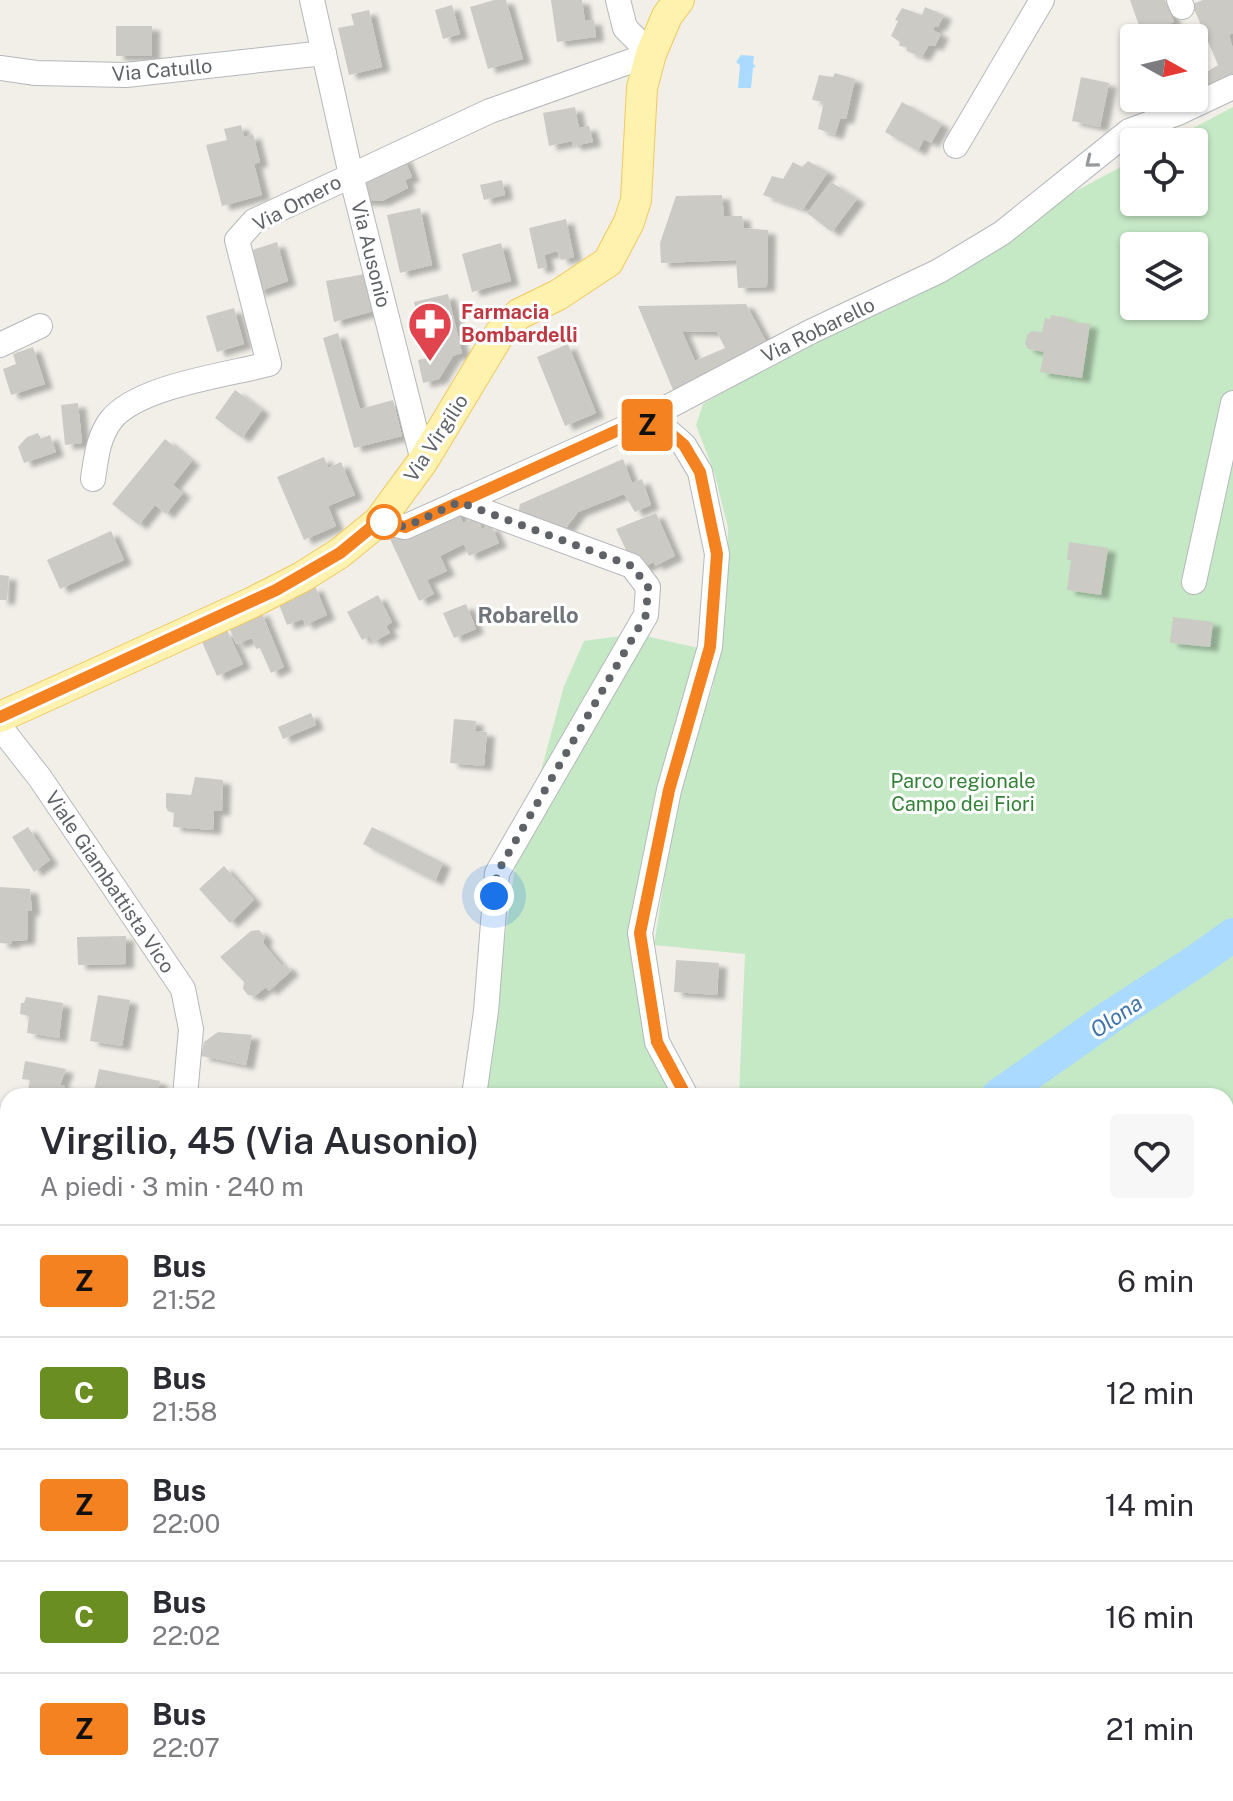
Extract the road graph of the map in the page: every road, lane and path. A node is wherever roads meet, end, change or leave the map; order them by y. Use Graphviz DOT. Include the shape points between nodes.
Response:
graph roads {
  1 [pos="312,0"];
  2 [pos="618,0"];
  3 [pos="679,0"];
  4 [pos="1042,0"];
  5 [pos="324,53"];
  6 [pos="651,54"];
  7 [pos="0,68"];
  8 [pos="1233,87"];
  9 [pos="956,146"];
  10 [pos="351,175"];
  11 [pos="40,326"];
  12 [pos="0,345"];
  13 [pos="1233,403"];
  14 [pos="634,423"];
  15 [pos="423,461"];
  16 [pos="93,479"];
  17 [pos="459,502"];
  18 [pos="379,521"];
  19 [pos="1194,582"];
  20 [pos="0,717"];
  21 [pos="0,727"];
  22 [pos="186,1088"];
  23 [pos="475,1088"];
  24 [pos="682,1088"];
  1 -- 5 [label="street, Via Ausonio"];
  2 -- 6 [label="street" via="625,28"];
  3 -- 6 [label="main road, Via Virgilio"];
  4 -- 9 [label="street"];
  5 -- 7 [label="street, Via Catullo" via="126,75"];
  5 -- 10 [label="street, Via Ausonio"];
  6 -- 10 [label="street, Via Omero" via="490,111"];
  6 -- 15 [label="main road, Via Virgilio" via="642,88 636,200 608,262 519,314 500,333"];
  8 -- 14 [label="street, Via Robarello, one-way" via="1129,131 1002,233 939,271"];
  10 -- 15 [label="street, Via Ausonio"];
  10 -- 16 [label="street, Via Omero" via="254,221 237,240 269,364 148,394 112,419 98,446"];
  11 -- 12 [label="street"];
  13 -- 19 [label="street"];
  14 -- 17 [label="street, Via Robarello"];
  14 -- 24 [label="street" via="662,426 684,445 700,472 717,554 710,647 669,790 640,933 657,1042"];
  15 -- 18 [label="main road, Via Virgilio"];
  17 -- 18 [label="street, Via Robarello" via="405,527"];
  17 -- 23 [label="street" via="632,566 648,587 646,615 497,873"];
  18 -- 20 [label="main road, Via Virgilio" via="340,553 276,590"];
  21 -- 22 [label="street, Viale Giambattista Vico" via="183,989 191,1029"];
}
